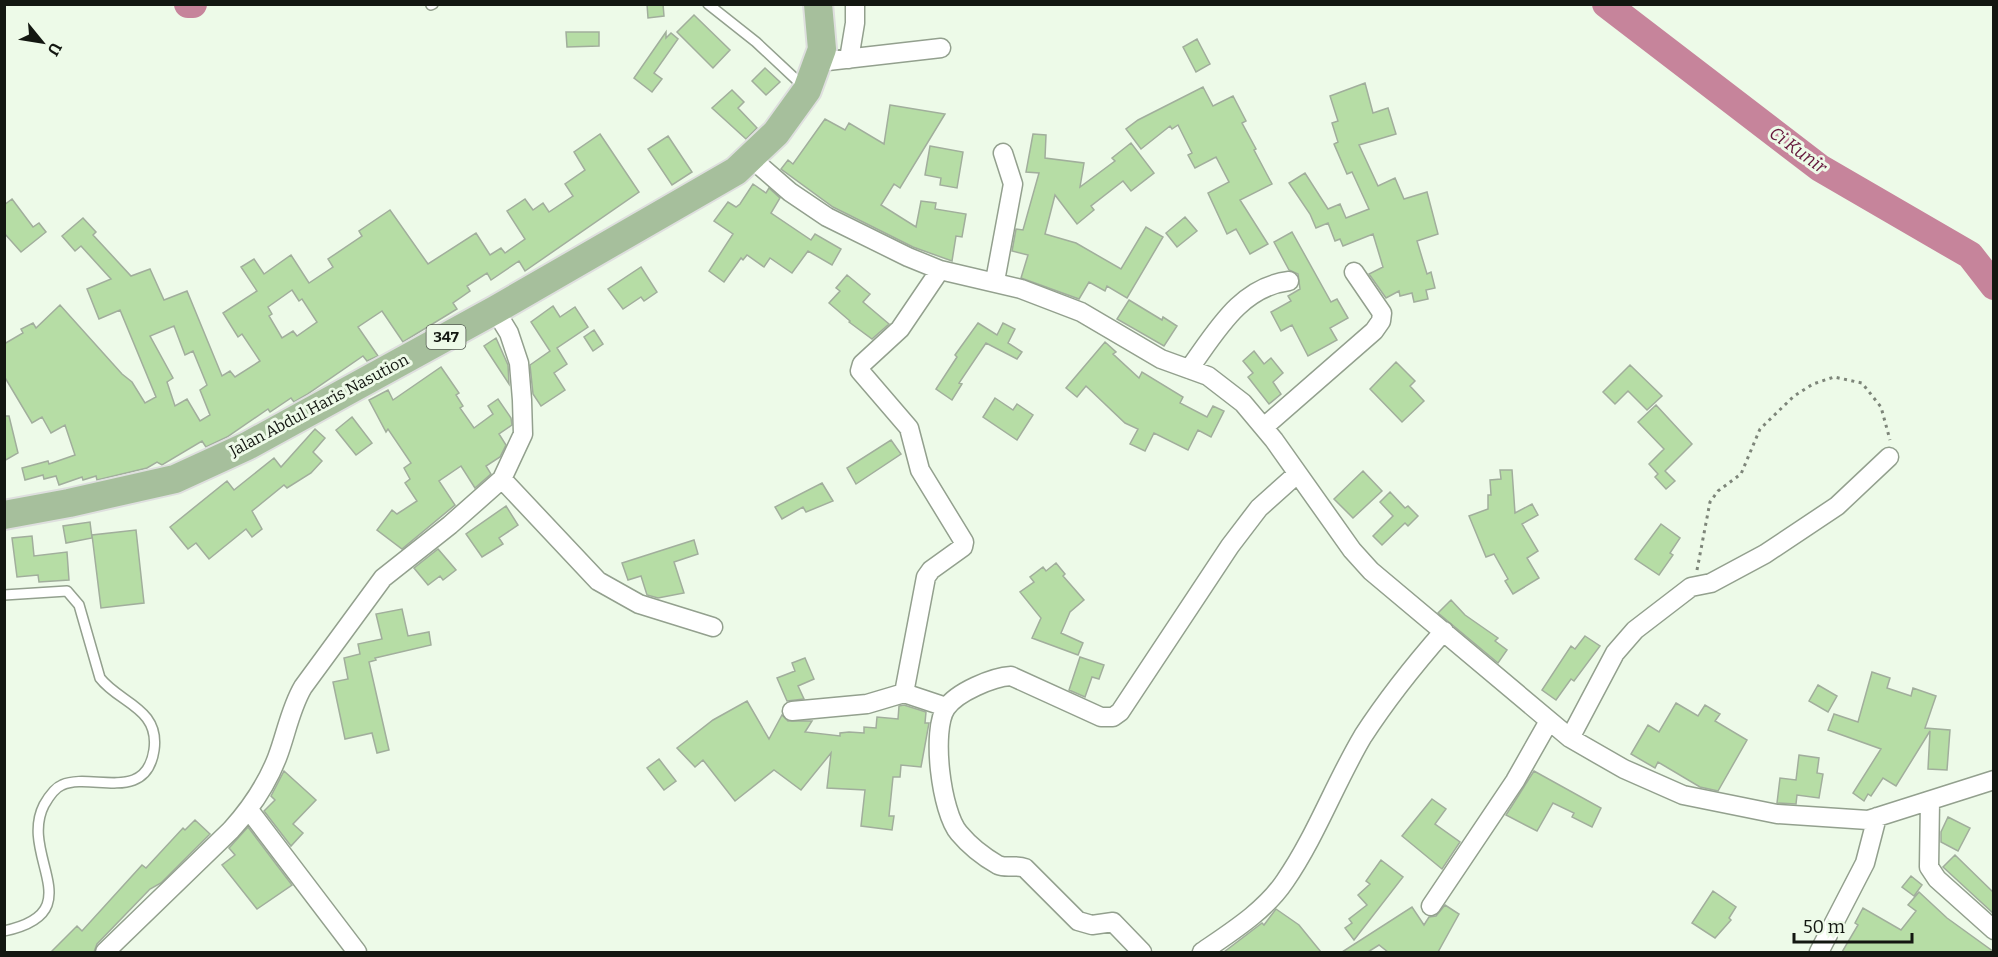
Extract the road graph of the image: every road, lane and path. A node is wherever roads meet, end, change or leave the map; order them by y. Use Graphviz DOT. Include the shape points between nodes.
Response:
graph roads {
  1 [pos="708,4"];
  2 [pos="818,4"];
  3 [pos="855,14"];
  4 [pos="941,48"];
  5 [pos="821,54"];
  6 [pos="849,59"];
  7 [pos="807,90"];
  8 [pos="1003,153"];
  9 [pos="751,158"];
  10 [pos="940,270"];
  11 [pos="1354,272"];
  12 [pos="1289,281"];
  13 [pos="995,282"];
  14 [pos="495,310"];
  15 [pos="1189,369"];
  16 [pos="1264,427"];
  17 [pos="1889,457"];
  18 [pos="1297,474"];
  19 [pos="502,479"];
  20 [pos="4,514"];
  21 [pos="1691,587"];
  22 [pos="4,595"];
  23 [pos="714,627"];
  24 [pos="1444,631"];
  25 [pos="904,693"];
  26 [pos="946,707"];
  27 [pos="792,711"];
  28 [pos="1549,721"];
  29 [pos="1570,738"];
  30 [pos="1994,780"];
  31 [pos="1930,801"];
  32 [pos="249,810"];
  33 [pos="1878,817"];
  34 [pos="1431,906"];
  35 [pos="1994,930"];
  36 [pos="4,931"];
  37 [pos="105,952"];
  38 [pos="357,952"];
  39 [pos="1142,952"];
  40 [pos="1202,952"];
  41 [pos="1819,952"];
  1 -- 7 [label="lane"];
  2 -- 5 [label="main road"];
  3 -- 6 [label="street"];
  4 -- 6 [label="street"];
  5 -- 6 [label="street"];
  5 -- 7 [label="main road, Jalan Abdul Haris Nasution / 347"];
  7 -- 9 [label="main road, Jalan Abdul Haris Nasution / 347" via="777,133"];
  8 -- 13 [label="street" via="1013,184"];
  9 -- 10 [label="street" via="827,217"];
  9 -- 14 [label="main road, Jalan Abdul Haris Nasution / 347" via="736,171"];
  10 -- 13 [label="street"];
  10 -- 25 [label="street" via="900,329 860,368 909,428 920,470 964,542 960,551 926,577"];
  11 -- 16 [label="street" via="1382,313 1381,321"];
  12 -- 15 [label="street" via="1262,287 1235,308"];
  13 -- 15 [label="street" via="1081,312 1161,359"];
  14 -- 19 [label="street" via="509,333 519,363 522,400 523,434"];
  14 -- 20 [label="main road, Jalan Abdul Haris Nasution / 347" via="247,446 175,479"];
  15 -- 16 [label="street" via="1208,376 1234,396"];
  16 -- 18 [label="street"];
  17 -- 21 [label="street" via="1837,506 1765,554 1711,583"];
  17 -- 21 [label="path" via="1890,440 1881,407 1862,382 1834,377 1794,396 1760,429 1741,474 1710,502"];
  18 -- 24 [label="street" via="1371,571"];
  18 -- 26 [label="street" via="1259,508 1230,546 1113,717 1101,717 1011,676 984,682"];
  19 -- 23 [label="street" via="598,581 639,604"];
  19 -- 32 [label="street" via="383,578 300,693 276,760"];
  21 -- 29 [label="street" via="1635,630 1615,653"];
  22 -- 36 [label="lane" via="67,591 74,596 100,678 142,710 152,728 154,750 142,772 126,783 69,783 53,792 36,831 50,888 47,906 34,923"];
  24 -- 28 [label="street"];
  24 -- 40 [label="street" via="1408,673 1363,737 1284,883 1246,922"];
  25 -- 26 [label="street"];
  25 -- 27 [label="street" via="867,704"];
  26 -- 39 [label="street" via="939,780 958,832 998,866 1025,868 1078,921 1092,925 1113,922"];
  28 -- 29 [label="street"];
  28 -- 34 [label="street" via="1515,781"];
  29 -- 33 [label="street" via="1624,769 1683,795 1777,814 1868,820"];
  30 -- 31 [label="street"];
  31 -- 33 [label="street"];
  31 -- 35 [label="street" via="1929,867 1937,879"];
  32 -- 37 [label="street"];
  32 -- 38 [label="street"];
  33 -- 41 [label="street" via="1865,863"];
}
